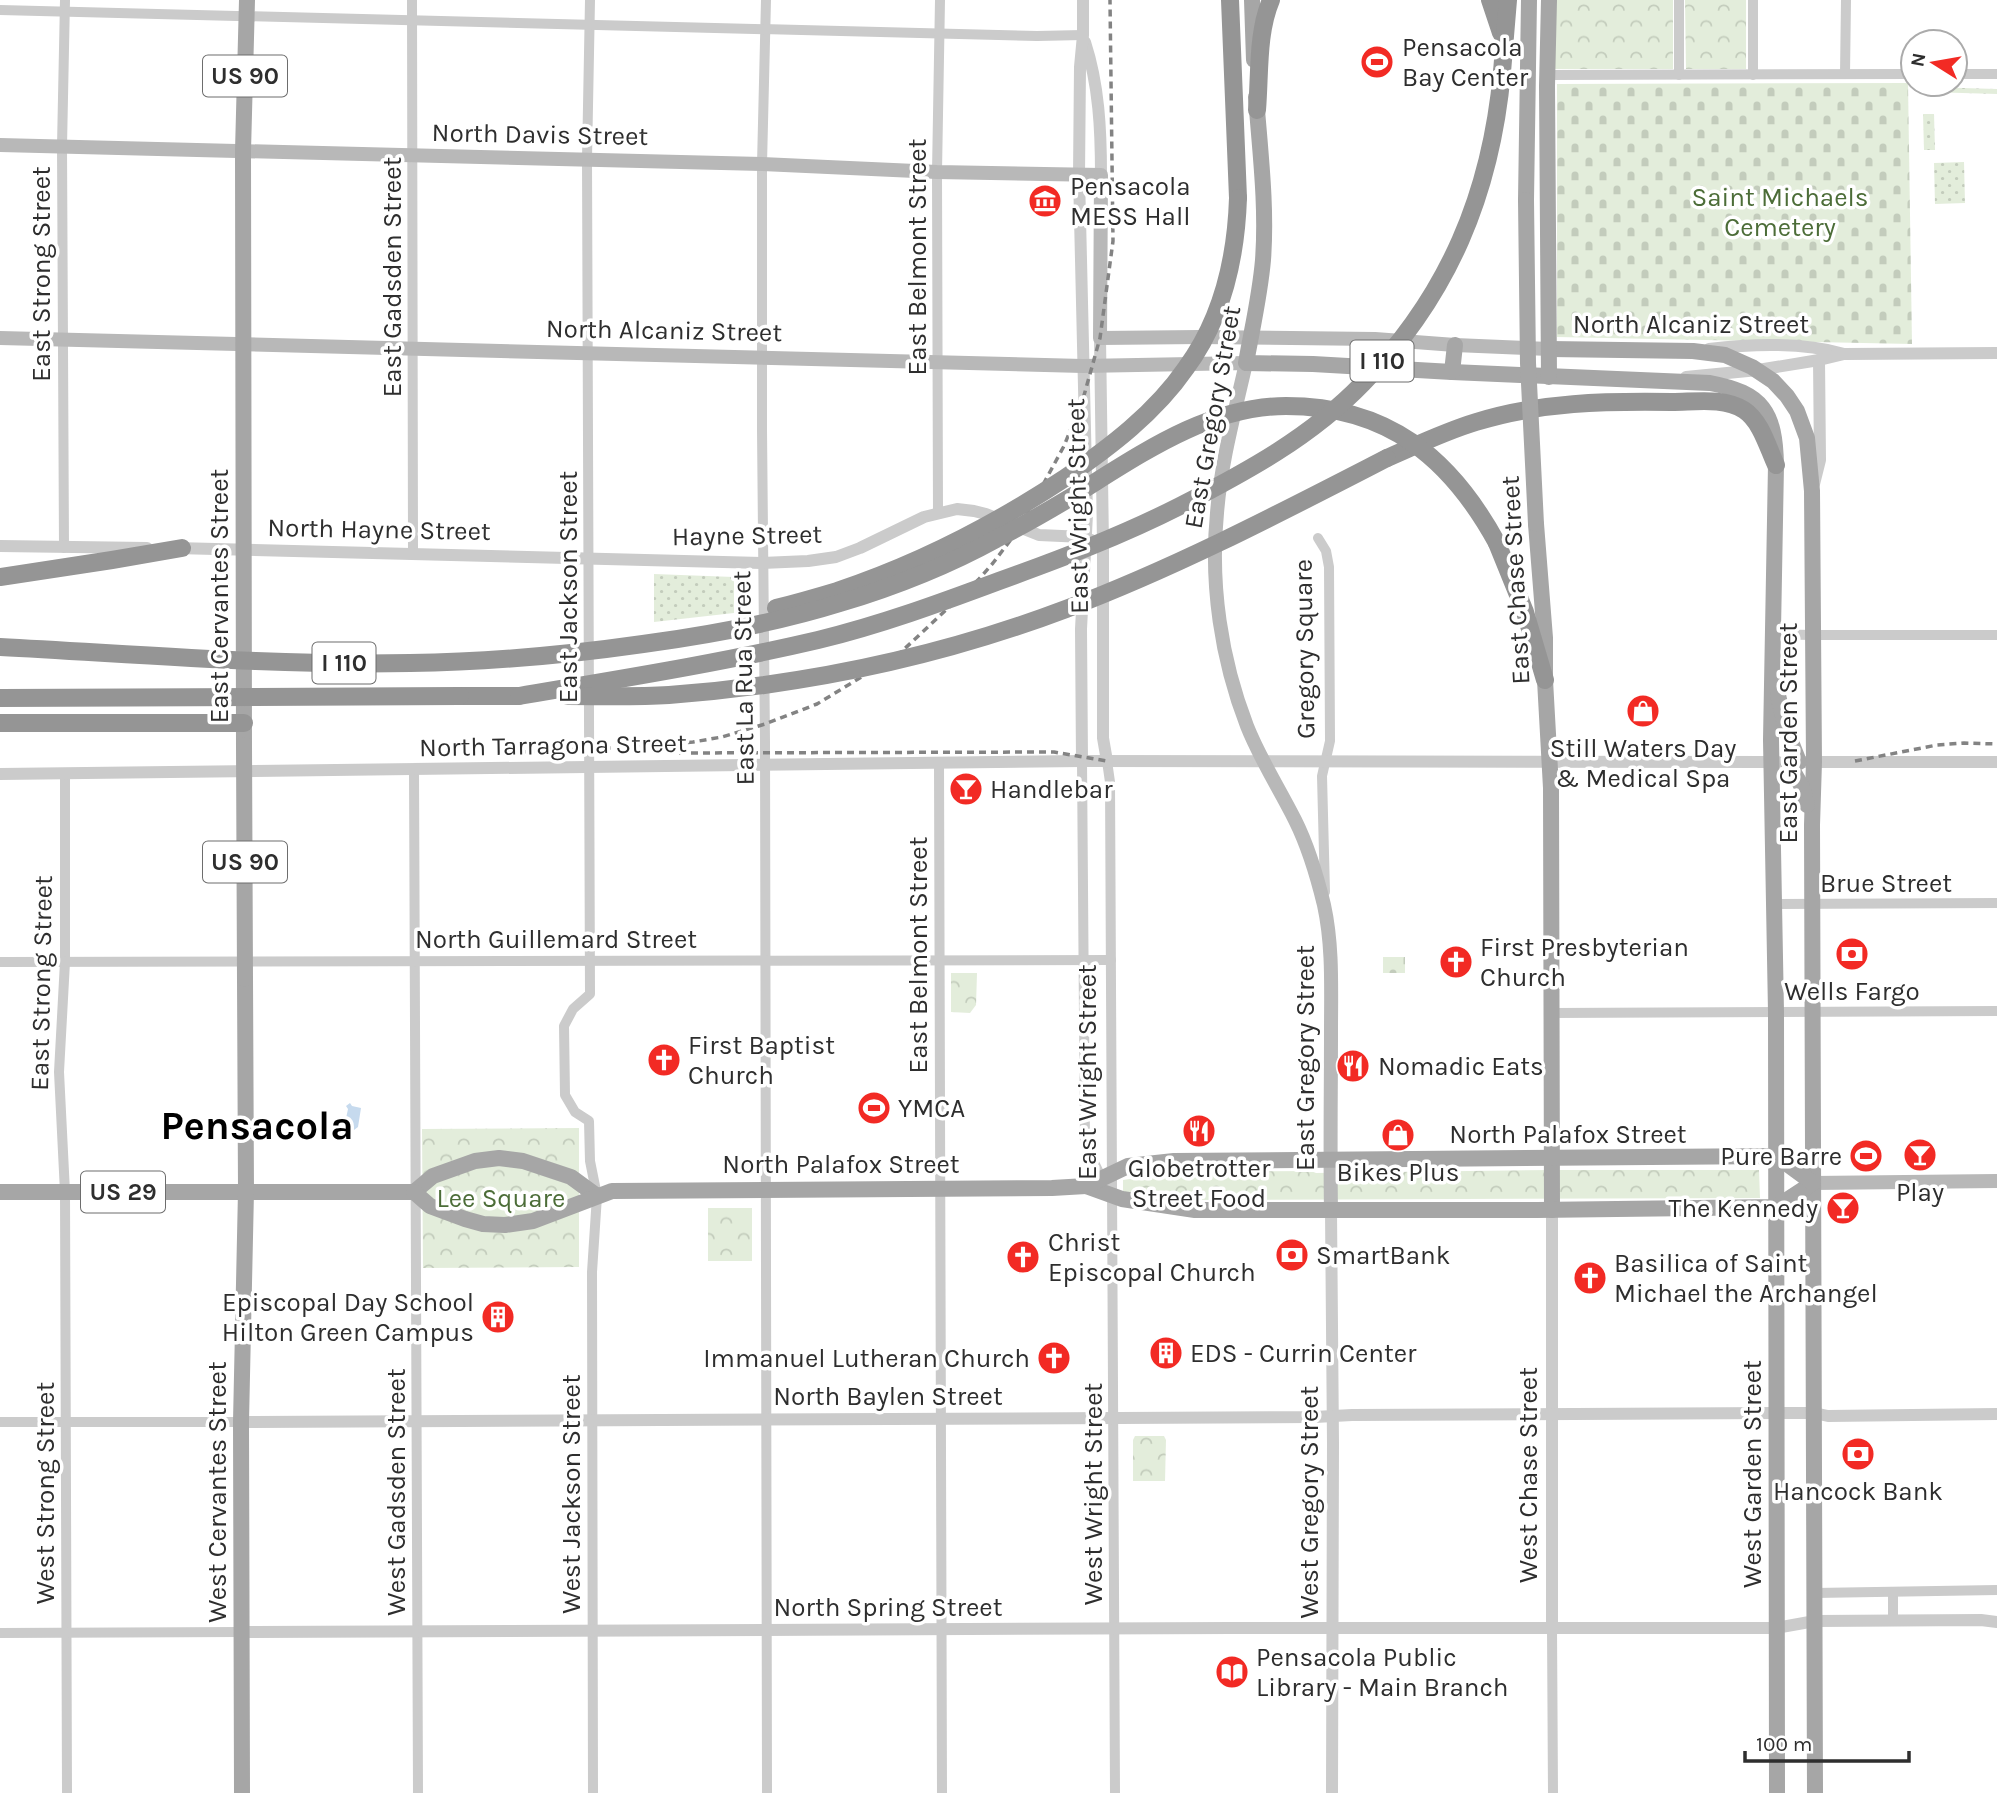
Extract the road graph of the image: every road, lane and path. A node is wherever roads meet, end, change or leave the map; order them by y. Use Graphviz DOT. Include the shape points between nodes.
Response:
graph roads {
  1 [pos="65,0"];
  2 [pos="247,0"];
  3 [pos="412,0"];
  4 [pos="590,0"];
  5 [pos="766,0"];
  6 [pos="940,0"];
  7 [pos="1083,0"];
  8 [pos="1230,0"];
  9 [pos="1252,0"];
  10 [pos="1270,0"];
  11 [pos="1490,0"];
  12 [pos="1508,0"];
  13 [pos="1530,0"];
  14 [pos="1549,0"];
  15 [pos="1679,0"];
  16 [pos="1753,0"];
  17 [pos="1846,0"];
  18 [pos="0,10"];
  19 [pos="64,12"];
  20 [pos="247,17"];
  21 [pos="412,20"];
  22 [pos="589,25"];
  23 [pos="765,29"];
  24 [pos="940,34"];
  25 [pos="1083,35"];
  26 [pos="1504,47"];
  27 [pos="1845,74"];
  28 [pos="1899,74"];
  29 [pos="1969,74"];
  30 [pos="1997,74"];
  31 [pos="1547,75"];
  32 [pos="1679,75"];
  33 [pos="1753,75"];
  34 [pos="1257,110"];
  35 [pos="0,145"];
  36 [pos="62,146"];
  37 [pos="243,152"];
  38 [pos="412,156"];
  39 [pos="587,159"];
  40 [pos="762,164"];
  41 [pos="937,172"];
  42 [pos="1079,175"];
  43 [pos="1101,175"];
  44 [pos="0,338"];
  45 [pos="1100,338"];
  46 [pos="1251,338"];
  47 [pos="62,340"];
  48 [pos="243,344"];
  49 [pos="1455,345"];
  50 [pos="413,348"];
  51 [pos="1550,349"];
  52 [pos="1693,351"];
  53 [pos="588,352"];
  54 [pos="1997,353"];
  55 [pos="1844,354"];
  56 [pos="762,357"];
  57 [pos="1819,360"];
  58 [pos="938,361"];
  59 [pos="1246,363"];
  60 [pos="1083,366"];
  61 [pos="1100,366"];
  62 [pos="1758,370"];
  63 [pos="1452,372"];
  64 [pos="1549,377"];
  65 [pos="1665,381"];
  66 [pos="1776,465"];
  67 [pos="1812,491"];
  68 [pos="938,514"];
  69 [pos="1084,537"];
  70 [pos="1318,538"];
  71 [pos="1103,545"];
  72 [pos="0,546"];
  73 [pos="64,548"];
  74 [pos="182,548"];
  75 [pos="243,548"];
  76 [pos="413,553"];
  77 [pos="589,557"];
  78 [pos="762,563"];
  79 [pos="0,577"];
  80 [pos="1772,634"];
  81 [pos="1812,635"];
  82 [pos="1997,635"];
  83 [pos="686,638"];
  84 [pos="0,647"];
  85 [pos="1772,666"];
  86 [pos="1545,680"];
  87 [pos="519,695"];
  88 [pos="0,698"];
  89 [pos="0,723"];
  90 [pos="244,723"];
  91 [pos="1326,760"];
  92 [pos="1549,760"];
  93 [pos="1082,761"];
  94 [pos="1107,761"];
  95 [pos="1262,761"];
  96 [pos="1793,762"];
  97 [pos="1997,762"];
  98 [pos="765,764"];
  99 [pos="939,764"];
  100 [pos="589,767"];
  101 [pos="414,770"];
  102 [pos="0,774"];
  103 [pos="65,774"];
  104 [pos="1812,825"];
  105 [pos="1997,903"];
  106 [pos="1774,904"];
  107 [pos="1812,904"];
  108 [pos="1324,906"];
  109 [pos="939,959"];
  110 [pos="589,960"];
  111 [pos="765,960"];
  112 [pos="1083,960"];
  113 [pos="1111,960"];
  114 [pos="415,961"];
  115 [pos="0,962"];
  116 [pos="65,962"];
  117 [pos="1997,1011"];
  118 [pos="1813,1012"];
  119 [pos="1551,1013"];
  120 [pos="1776,1013"];
  121 [pos="1776,1156"];
  122 [pos="1552,1158"];
  123 [pos="1330,1161"];
  124 [pos="1107,1176"];
  125 [pos="1997,1181"];
  126 [pos="1813,1183"];
  127 [pos="1086,1186"];
  128 [pos="939,1188"];
  129 [pos="766,1189"];
  130 [pos="246,1191"];
  131 [pos="0,1192"];
  132 [pos="65,1192"];
  133 [pos="414,1192"];
  134 [pos="597,1196"];
  135 [pos="1111,1196"];
  136 [pos="1776,1207"];
  137 [pos="1552,1210"];
  138 [pos="1331,1211"];
  139 [pos="1776,1413"];
  140 [pos="1814,1413"];
  141 [pos="1997,1414"];
  142 [pos="1552,1415"];
  143 [pos="1332,1416"];
  144 [pos="1114,1418"];
  145 [pos="941,1419"];
  146 [pos="592,1420"];
  147 [pos="766,1420"];
  148 [pos="416,1421"];
  149 [pos="0,1422"];
  150 [pos="66,1422"];
  151 [pos="241,1422"];
  152 [pos="1997,1590"];
  153 [pos="1893,1592"];
  154 [pos="1815,1593"];
  155 [pos="1893,1620"];
  156 [pos="1815,1621"];
  157 [pos="1997,1622"];
  158 [pos="1115,1628"];
  159 [pos="1333,1628"];
  160 [pos="1552,1628"];
  161 [pos="1776,1628"];
  162 [pos="767,1630"];
  163 [pos="941,1630"];
  164 [pos="592,1631"];
  165 [pos="242,1632"];
  166 [pos="417,1632"];
  167 [pos="0,1633"];
  168 [pos="66,1633"];
  169 [pos="67,1793"];
  170 [pos="242,1793"];
  171 [pos="418,1793"];
  172 [pos="593,1793"];
  173 [pos="767,1793"];
  174 [pos="942,1793"];
  175 [pos="1115,1793"];
  176 [pos="1332,1793"];
  177 [pos="1553,1793"];
  178 [pos="1777,1793"];
  179 [pos="1815,1793"];
  1 -- 19 [label="street, East Strong Street"];
  2 -- 20 [label="main road, East Cervantes Street / US 90"];
  3 -- 21 [label="street, East Gadsden Street"];
  4 -- 22 [label="street, East Jackson Street"];
  5 -- 23 [label="street, East La Rua Street"];
  6 -- 24 [label="street, East Belmont Street"];
  7 -- 25 [label="street, East Wright Street"];
  8 -- 83 [label="highway, bridge" via="1236,234 1215,316 1175,384 1109,446 1016,509 934,552 838,591"];
  9 -- 34 [label="main road, East Gregory Street"];
  10 -- 34 [label="highway" via="1262,36"];
  11 -- 26 [label="highway"];
  12 -- 26 [label="highway"];
  13 -- 86 [label="main road, East Chase Street, bridge" via="1528,363"];
  14 -- 31 [label="main road"];
  15 -- 32 [label="street"];
  16 -- 33 [label="street"];
  17 -- 27 [label="street"];
  18 -- 19 [label="street"];
  19 -- 20 [label="street"];
  19 -- 36 [label="street, East Strong Street"];
  20 -- 21 [label="street"];
  20 -- 37 [label="main road, East Cervantes Street / US 90"];
  21 -- 22 [label="street"];
  21 -- 38 [label="street, East Gadsden Street"];
  22 -- 23 [label="street"];
  22 -- 39 [label="street, East Jackson Street"];
  23 -- 24 [label="street"];
  23 -- 40 [label="street, East La Rua Street"];
  24 -- 25 [label="street"];
  24 -- 41 [label="street, East Belmont Street"];
  25 -- 42 [label="street, East Wright Street"];
  25 -- 43 [label="street, East Wright Street" via="1093,67"];
  26 -- 87 [label="highway, I 110, bridge" via="1493,138 1479,192 1457,249 1429,301 1365,381 1276,454 1118,536 881,622 819,640 658,673"];
  27 -- 28 [label="street"];
  27 -- 33 [label="street"];
  29 -- 30 [label="street"];
  31 -- 32 [label="street"];
  31 -- 51 [label="main road"];
  32 -- 33 [label="street"];
  34 -- 46 [label="main road, East Gregory Street" via="1264,231"];
  35 -- 36 [label="main road, North Davis Street"];
  36 -- 37 [label="main road, North Davis Street"];
  36 -- 47 [label="street, East Strong Street"];
  37 -- 38 [label="main road, North Davis Street"];
  37 -- 48 [label="main road, East Cervantes Street / US 90"];
  38 -- 39 [label="main road, North Davis Street"];
  38 -- 50 [label="street, East Gadsden Street"];
  39 -- 40 [label="main road, North Davis Street"];
  39 -- 53 [label="street, East Jackson Street"];
  40 -- 41 [label="main road, North Davis Street"];
  40 -- 56 [label="street, East La Rua Street"];
  41 -- 42 [label="main road, North Davis Street"];
  41 -- 58 [label="street, East Belmont Street"];
  42 -- 43 [label="main road, North Davis Street"];
  42 -- 60 [label="street, East Wright Street"];
  43 -- 45 [label="main road, East Wright Street"];
  44 -- 47 [label="main road, North Alcaniz Street"];
  45 -- 46 [label="main road, North Alcaniz Street"];
  45 -- 60 [label="street"];
  45 -- 61 [label="street, East Wright Street"];
  46 -- 49 [label="main road, North Alcaniz Street"];
  46 -- 59 [label="main road, East Gregory Street"];
  47 -- 48 [label="main road, North Alcaniz Street"];
  47 -- 73 [label="street, East Strong Street"];
  48 -- 50 [label="main road, North Alcaniz Street"];
  48 -- 75 [label="main road, East Cervantes Street / US 90"];
  49 -- 51 [label="main road, North Alcaniz Street"];
  49 -- 63 [label="main road"];
  50 -- 53 [label="main road, North Alcaniz Street"];
  50 -- 76 [label="street, East Gadsden Street"];
  51 -- 52 [label="main road, North Alcaniz Street"];
  51 -- 64 [label="main road"];
  52 -- 55 [label="street, North Alcaniz Street" via="1798,347"];
  52 -- 62 [label="main road, East Garden Street" via="1731,356"];
  53 -- 56 [label="main road, North Alcaniz Street"];
  53 -- 77 [label="street, East Jackson Street"];
  54 -- 55 [label="street"];
  55 -- 57 [label="street, North Alcaniz Street"];
  56 -- 58 [label="main road, North Alcaniz Street"];
  56 -- 78 [label="street, East La Rua Street"];
  57 -- 62 [label="street, North Alcaniz Street"];
  57 -- 67 [label="street" via="1820,460"];
  58 -- 60 [label="main road, North Alcaniz Street"];
  58 -- 68 [label="street, East Belmont Street"];
  59 -- 61 [label="main road, North Alcaniz Street"];
  59 -- 63 [label="main road, North Alcaniz Street"];
  59 -- 95 [label="main road, East Gregory Street" via="1220,483 1215,561 1228,664"];
  60 -- 61 [label="main road, North Alcaniz Street"];
  60 -- 69 [label="street, East Wright Street"];
  61 -- 71 [label="street, East Wright Street"];
  62 -- 65 [label="street, North Alcaniz Street"];
  62 -- 67 [label="main road, East Garden Street" via="1782,389 1802,420"];
  63 -- 64 [label="main road, North Alcaniz Street"];
  64 -- 65 [label="main road, North Alcaniz Street"];
  65 -- 66 [label="main road, East Garden Street" via="1710,383 1748,394 1770,421"];
  66 -- 80 [label="main road, East Garden Street"];
  66 -- 87 [label="highway, bridge" via="1754,419 1736,406 1615,401 1544,407 1449,431 1178,561 1067,608 929,653 854,670 712,691"];
  67 -- 81 [label="main road, East Garden Street"];
  68 -- 69 [label="street" via="974,511 1039,535"];
  68 -- 78 [label="street, Hayne Street" via="836,557"];
  69 -- 71 [label="street"];
  69 -- 93 [label="street, East Wright Street"];
  70 -- 91 [label="street, Gregory Square" via="1329,567"];
  71 -- 94 [label="street, East Wright Street" via="1103,738"];
  72 -- 73 [label="street, North Hayne Street"];
  73 -- 74 [label="street, North Hayne Street"];
  74 -- 75 [label="street, North Hayne Street"];
  74 -- 79 [label="highway"];
  75 -- 76 [label="street, North Hayne Street"];
  75 -- 90 [label="main road, East Cervantes Street / US 90"];
  76 -- 77 [label="street, North Hayne Street"];
  77 -- 78 [label="street, Hayne Street"];
  77 -- 100 [label="street, East Jackson Street"];
  78 -- 98 [label="street, East La Rua Street"];
  80 -- 81 [label="street"];
  80 -- 85 [label="main road, East Garden Street"];
  81 -- 82 [label="street"];
  81 -- 96 [label="main road, East Garden Street"];
  83 -- 84 [label="highway, I 110, bridge" via="554,655 410,663"];
  83 -- 86 [label="highway, bridge" via="806,613 904,581 995,540 1167,440 1217,419 1261,407 1289,406 1368,420 1407,439 1460,485 1497,542"];
  85 -- 96 [label="main road, East Garden Street"];
  85 -- 96 [label="main road"];
  86 -- 92 [label="main road, East Chase Street"];
  87 -- 88 [label="highway, I 110, bridge"];
  89 -- 90 [label="highway"];
  90 -- 130 [label="main road, East Cervantes Street / US 90, bridge"];
  91 -- 92 [label="street, North Tarragona Street"];
  91 -- 95 [label="street, North Tarragona Street"];
  91 -- 108 [label="street, East Gregory Street" via="1322,775"];
  92 -- 96 [label="street, North Tarragona Street"];
  92 -- 119 [label="main road, East Chase Street"];
  93 -- 94 [label="street, North Tarragona Street"];
  93 -- 99 [label="street, North Tarragona Street"];
  93 -- 112 [label="street, East Wright Street"];
  94 -- 95 [label="street, North Tarragona Street"];
  94 -- 113 [label="street, East Wright Street"];
  95 -- 108 [label="main road, East Gregory Street" via="1296,822"];
  96 -- 97 [label="street, North Tarragona Street"];
  96 -- 104 [label="main road, East Garden Street"];
  96 -- 104 [label="main road"];
  96 -- 106 [label="main road, East Garden Street"];
  98 -- 99 [label="street, North Tarragona Street"];
  98 -- 100 [label="street, North Tarragona Street"];
  98 -- 111 [label="street, East La Rua Street"];
  99 -- 109 [label="street, East Belmont Street"];
  100 -- 101 [label="street, North Tarragona Street"];
  100 -- 110 [label="street, East Jackson Street"];
  101 -- 103 [label="street, North Tarragona Street"];
  101 -- 114 [label="street"];
  102 -- 103 [label="street, North Tarragona Street"];
  103 -- 116 [label="street, East Strong Street"];
  104 -- 107 [label="main road, East Garden Street"];
  105 -- 107 [label="street, Brue Street"];
  106 -- 107 [label="street, Brue Street"];
  106 -- 120 [label="main road, East Garden Street"];
  107 -- 118 [label="main road, East Garden Street"];
  108 -- 123 [label="main road, East Gregory Street" via="1330,965"];
  109 -- 111 [label="street, North Guillemard Street"];
  109 -- 112 [label="street, North Guillemard Street"];
  109 -- 128 [label="street, East Belmont Street"];
  110 -- 111 [label="street, North Guillemard Street"];
  110 -- 114 [label="street, North Guillemard Street"];
  110 -- 134 [label="street, East Jackson Street" via="590,994 573,1009 564,1026 565,1095 575,1112 589,1121"];
  111 -- 129 [label="street, East La Rua Street"];
  112 -- 113 [label="street, North Guillemard Street"];
  112 -- 124 [label="street, East Wright Street" via="1085,1144"];
  113 -- 124 [label="street, East Wright Street"];
  114 -- 116 [label="street, North Guillemard Street"];
  114 -- 133 [label="street"];
  115 -- 116 [label="street, North Guillemard Street"];
  116 -- 132 [label="street, East Strong Street" via="59,1072"];
  117 -- 118 [label="street"];
  118 -- 120 [label="street"];
  118 -- 126 [label="main road, East Garden Street"];
  119 -- 120 [label="street"];
  119 -- 122 [label="main road, East Chase Street"];
  120 -- 121 [label="main road, East Garden Street"];
  121 -- 122 [label="main road, North Palafox Street"];
  121 -- 126 [label="main road"];
  121 -- 136 [label="main road, West Garden Street"];
  122 -- 123 [label="main road, North Palafox Street"];
  122 -- 137 [label="main road, West Chase Street"];
  123 -- 124 [label="main road, North Palafox Street" via="1174,1161 1128,1166"];
  123 -- 138 [label="main road, East Gregory Street"];
  124 -- 127 [label="main road, North Palafox Street"];
  124 -- 135 [label="street, East Wright Street"];
  125 -- 126 [label="main road"];
  126 -- 136 [label="main road"];
  126 -- 140 [label="main road"];
  127 -- 128 [label="main road, North Palafox Street"];
  127 -- 135 [label="main road, North Palafox Street"];
  128 -- 129 [label="main road, North Palafox Street"];
  128 -- 145 [label="street, East Belmont Street"];
  129 -- 134 [label="main road, North Palafox Street" via="612,1191"];
  129 -- 147 [label="street, East La Rua Street"];
  130 -- 132 [label="main road, US 29"];
  130 -- 133 [label="main road"];
  130 -- 151 [label="main road, West Cervantes Street / US 90"];
  131 -- 132 [label="main road, US 29"];
  132 -- 150 [label="street, West Strong Street"];
  133 -- 134 [label="main road, North Palafox Street" via="430,1206 483,1224 505,1226 533,1222"];
  133 -- 134 [label="main road" via="433,1176 499,1158 571,1177"];
  133 -- 148 [label="street, West Gadsden Street"];
  134 -- 146 [label="street, West Jackson Street"];
  135 -- 138 [label="main road, North Palafox Street" via="1195,1210"];
  135 -- 144 [label="street, West Wright Street"];
  136 -- 137 [label="main road, North Palafox Street"];
  136 -- 139 [label="main road, West Garden Street"];
  137 -- 138 [label="main road, North Palafox Street"];
  137 -- 142 [label="street, West Chase Street"];
  138 -- 143 [label="street, West Gregory Street"];
  139 -- 140 [label="street, North Baylen Street"];
  139 -- 142 [label="street, North Baylen Street"];
  139 -- 161 [label="main road, West Garden Street"];
  140 -- 141 [label="street, North Baylen Street"];
  140 -- 154 [label="main road"];
  142 -- 143 [label="street, North Baylen Street"];
  142 -- 160 [label="street, West Chase Street"];
  143 -- 144 [label="street, North Baylen Street"];
  143 -- 159 [label="street, West Gregory Street"];
  144 -- 145 [label="street, North Baylen Street"];
  144 -- 158 [label="street, West Wright Street"];
  145 -- 147 [label="street, North Baylen Street"];
  145 -- 163 [label="street, East Belmont Street"];
  146 -- 147 [label="street, North Baylen Street"];
  146 -- 148 [label="street, North Baylen Street"];
  146 -- 164 [label="street, West Jackson Street"];
  147 -- 162 [label="street, East La Rua Street"];
  148 -- 151 [label="street, North Baylen Street"];
  148 -- 166 [label="street, West Gadsden Street"];
  149 -- 150 [label="street, North Baylen Street"];
  150 -- 151 [label="street, North Baylen Street"];
  150 -- 168 [label="street, West Strong Street"];
  151 -- 165 [label="main road, West Cervantes Street / US 90"];
  152 -- 153 [label="street"];
  153 -- 154 [label="street"];
  153 -- 155 [label="street"];
  154 -- 156 [label="main road"];
  155 -- 156 [label="street, North Spring Street"];
  155 -- 157 [label="street, North Spring Street"];
  156 -- 161 [label="street, North Spring Street"];
  156 -- 179 [label="main road"];
  158 -- 159 [label="street, North Spring Street"];
  158 -- 163 [label="street, North Spring Street"];
  158 -- 175 [label="street, West Wright Street"];
  159 -- 160 [label="street, North Spring Street"];
  159 -- 176 [label="street, West Gregory Street"];
  160 -- 161 [label="street, North Spring Street"];
  160 -- 177 [label="street, West Chase Street"];
  161 -- 178 [label="main road, West Garden Street"];
  162 -- 163 [label="street, North Spring Street"];
  162 -- 164 [label="street, North Spring Street"];
  162 -- 173 [label="street, East La Rua Street"];
  163 -- 174 [label="street, East Belmont Street"];
  164 -- 166 [label="street, North Spring Street"];
  164 -- 172 [label="street, West Jackson Street"];
  165 -- 166 [label="street, North Spring Street"];
  165 -- 168 [label="street, North Spring Street"];
  165 -- 170 [label="main road, West Cervantes Street / US 90"];
  166 -- 171 [label="street, West Gadsden Street"];
  167 -- 168 [label="street, North Spring Street"];
  168 -- 169 [label="street, West Strong Street"];
}
